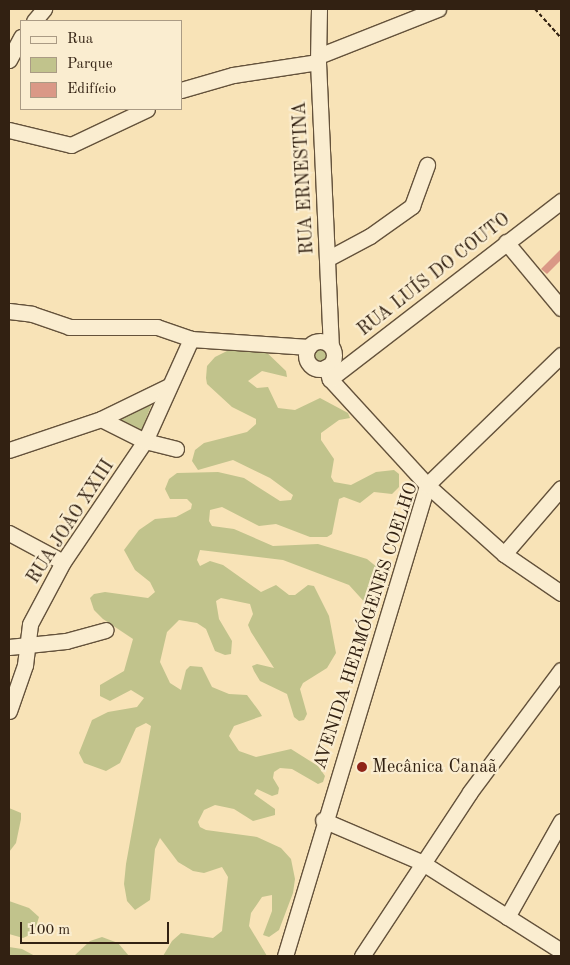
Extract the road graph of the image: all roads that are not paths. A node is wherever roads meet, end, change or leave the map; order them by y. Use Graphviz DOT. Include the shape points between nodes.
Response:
graph roads {
  1 [pos="44,9"];
  2 [pos="319,9"];
  3 [pos="438,9"];
  4 [pos="35,20"];
  5 [pos="20,39"];
  6 [pos="319,59"];
  7 [pos="9,60"];
  8 [pos="182,90"];
  9 [pos="145,110"];
  10 [pos="9,130"];
  11 [pos="427,165"];
  12 [pos="561,201"];
  13 [pos="506,242"];
  14 [pos="327,259"];
  15 [pos="561,308"];
  16 [pos="9,311"];
  17 [pos="191,340"];
  18 [pos="331,346"];
  19 [pos="309,347"];
  20 [pos="561,355"];
  21 [pos="328,373"];
  22 [pos="169,386"];
  23 [pos="100,419"];
  24 [pos="145,441"];
  25 [pos="176,449"];
  26 [pos="9,450"];
  27 [pos="427,486"];
  28 [pos="561,488"];
  29 [pos="9,533"];
  30 [pos="504,554"];
  31 [pos="63,562"];
  32 [pos="561,593"];
  33 [pos="106,630"];
  34 [pos="26,646"];
  35 [pos="9,647"];
  36 [pos="561,670"];
  37 [pos="9,711"];
  38 [pos="323,820"];
  39 [pos="561,822"];
  40 [pos="421,862"];
  41 [pos="507,917"];
  42 [pos="558,949"];
  43 [pos="284,956"];
  44 [pos="364,956"];
  1 -- 4 [label="street"];
  2 -- 6 [label="street, RUA ERNESTINA"];
  3 -- 6 [label="street"];
  5 -- 7 [label="street"];
  6 -- 8 [label="street" via="234,75"];
  6 -- 14 [label="street, RUA ERNESTINA"];
  9 -- 10 [label="street" via="71,146"];
  11 -- 14 [label="street" via="412,206 370,236"];
  12 -- 13 [label="street, RUA LUÍS DO COUTO"];
  13 -- 15 [label="street"];
  13 -- 21 [label="street, RUA LUÍS DO COUTO"];
  14 -- 18 [label="street, RUA ERNESTINA"];
  16 -- 17 [label="street" via="32,314 69,327 157,327"];
  17 -- 19 [label="street"];
  17 -- 22 [label="street, RUA JOÃO XXIII"];
  18 -- 19 [label="street" via="316,342"];
  18 -- 21 [label="street" via="334,360"];
  19 -- 21 [label="street" via="308,363"];
  20 -- 27 [label="street, AVENIDA HERMÓGENES COELHO"];
  21 -- 27 [label="street"];
  22 -- 23 [label="street"];
  22 -- 24 [label="street, RUA JOÃO XXIII"];
  23 -- 24 [label="street"];
  23 -- 26 [label="street"];
  24 -- 25 [label="street"];
  24 -- 31 [label="street, RUA JOÃO XXIII"];
  27 -- 30 [label="street"];
  27 -- 38 [label="street, AVENIDA HERMÓGENES COELHO"];
  28 -- 30 [label="street"];
  29 -- 31 [label="street"];
  30 -- 32 [label="street"];
  31 -- 34 [label="street, RUA JOÃO XXIII" via="30,624"];
  33 -- 34 [label="street"];
  34 -- 35 [label="street"];
  34 -- 37 [label="street, RUA JOÃO XXIII" via="25,665"];
  36 -- 40 [label="street" via="524,716"];
  38 -- 40 [label="street"];
  38 -- 43 [label="street, AVENIDA HERMÓGENES COELHO"];
  39 -- 41 [label="street"];
  40 -- 41 [label="street"];
  40 -- 44 [label="street"];
  41 -- 42 [label="street"];
}
